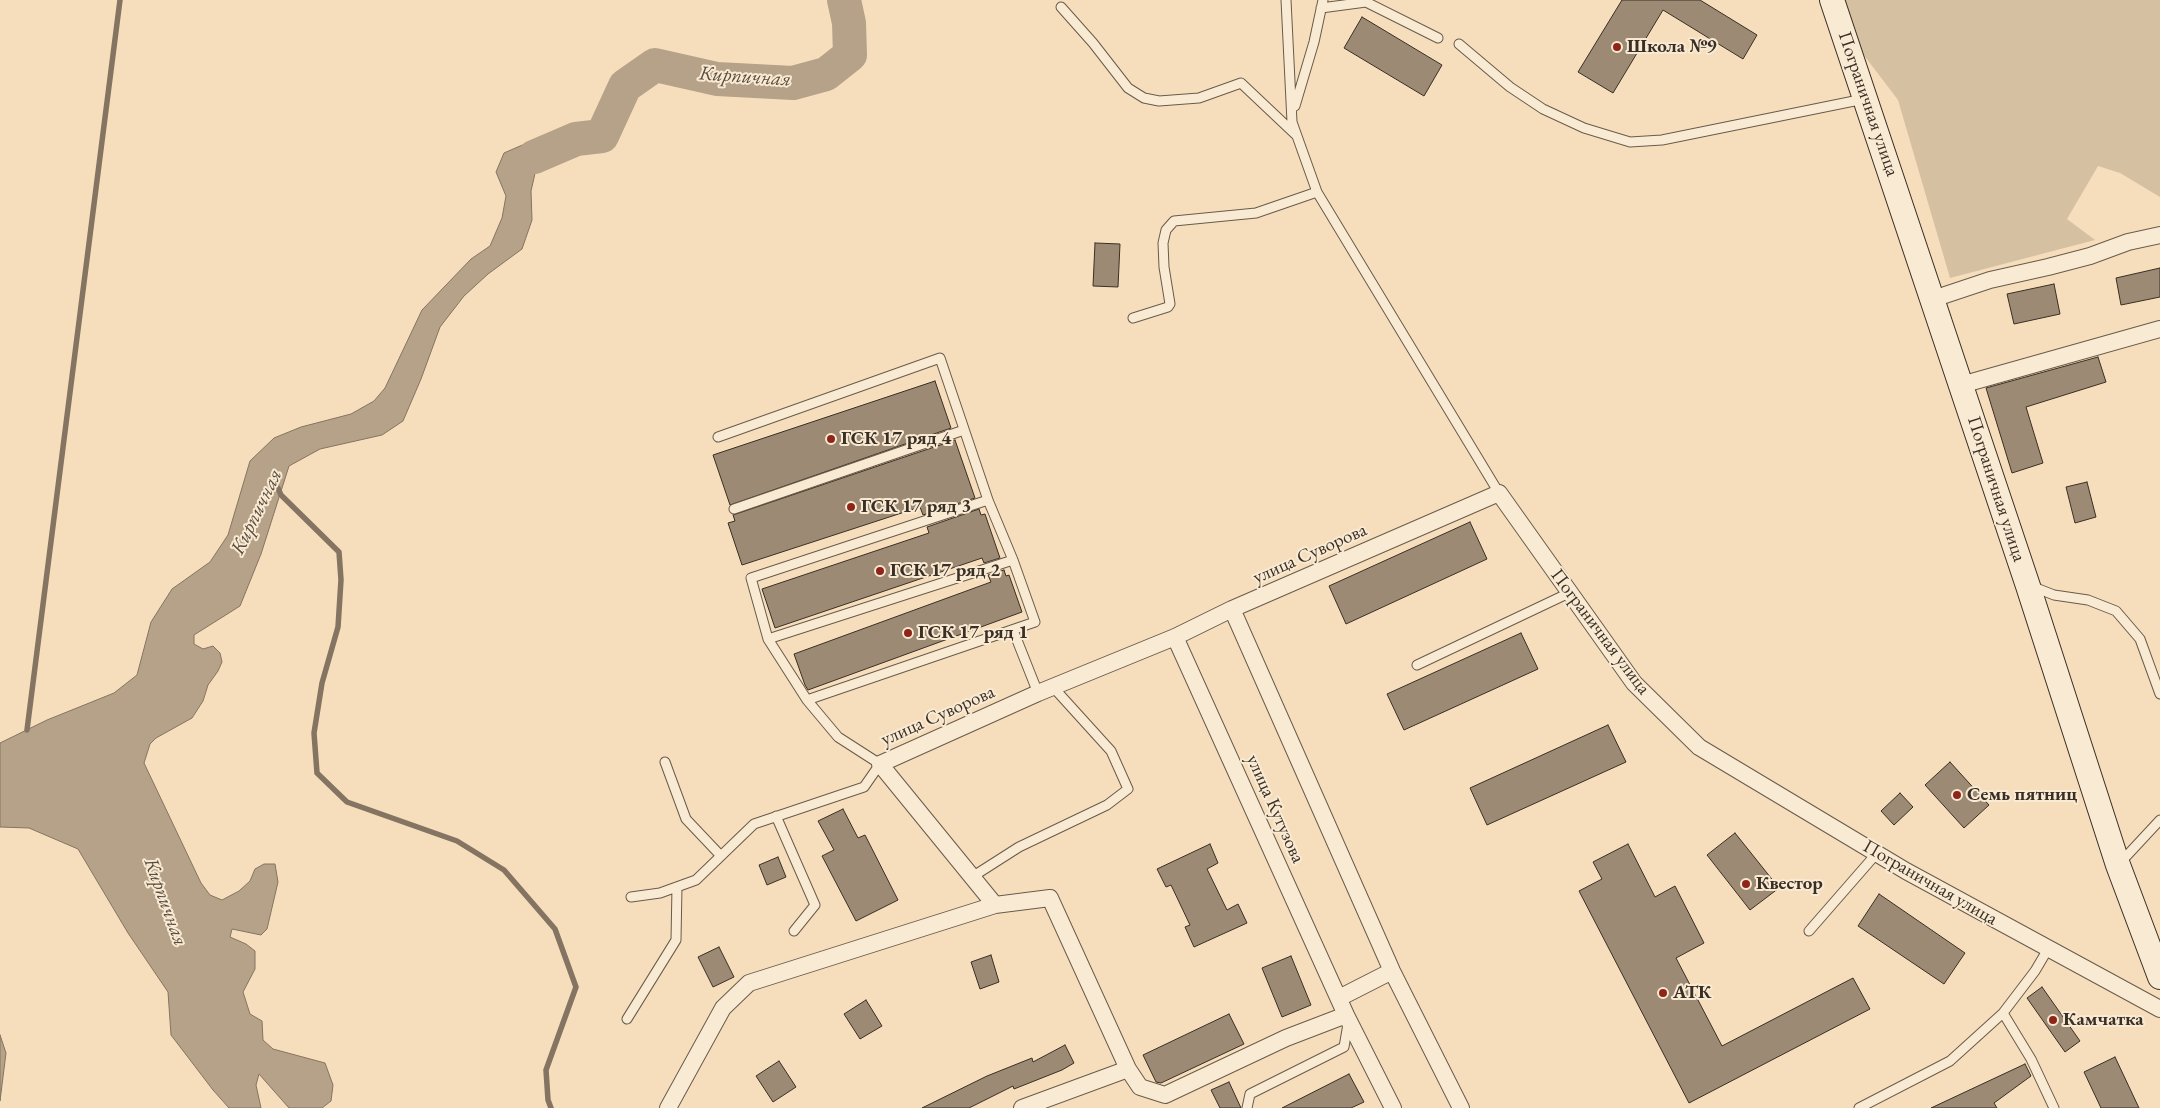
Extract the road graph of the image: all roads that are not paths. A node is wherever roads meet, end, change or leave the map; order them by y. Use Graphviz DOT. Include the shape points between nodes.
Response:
graph roads {
  1 [pos="1286,0"];
  2 [pos="1832,0"];
  3 [pos="1322,4"];
  4 [pos="1061,7"];
  5 [pos="1438,38"];
  6 [pos="1459,44"];
  7 [pos="1867,99"];
  8 [pos="1292,113"];
  9 [pos="1295,134"];
  10 [pos="1317,192"];
  11 [pos="2160,236"];
  12 [pos="1933,299"];
  13 [pos="1133,318"];
  14 [pos="2160,329"];
  15 [pos="1961,385"];
  16 [pos="964,430"];
  17 [pos="718,437"];
  18 [pos="1499,494"];
  19 [pos="988,500"];
  20 [pos="734,509"];
  21 [pos="1013,560"];
  22 [pos="2028,586"];
  23 [pos="1569,593"];
  24 [pos="1232,610"];
  25 [pos="1013,630"];
  26 [pos="1175,637"];
  27 [pos="768,640"];
  28 [pos="1417,665"];
  29 [pos="1045,690"];
  30 [pos="2160,694"];
  31 [pos="807,700"];
  32 [pos="665,762"];
  33 [pos="880,764"];
  34 [pos="776,816"];
  35 [pos="2160,820"];
  36 [pos="1877,853"];
  37 [pos="721,856"];
  38 [pos="2118,865"];
  39 [pos="972,877"];
  40 [pos="677,887"];
  41 [pos="631,897"];
  42 [pos="995,904"];
  43 [pos="794,931"];
  44 [pos="1809,931"];
  45 [pos="2048,949"];
  46 [pos="1392,971"];
  47 [pos="2160,977"];
  48 [pos="1339,998"];
  49 [pos="2160,1009"];
  50 [pos="2003,1014"];
  51 [pos="1348,1018"];
  52 [pos="627,1019"];
  53 [pos="1128,1069"];
  54 [pos="668,1108"];
  55 [pos="1022,1108"];
  56 [pos="1247,1108"];
  57 [pos="1393,1108"];
  58 [pos="1461,1108"];
  59 [pos="1859,1108"];
  60 [pos="2054,1108"];
  1 -- 8 [label="lane"];
  2 -- 7 [label="street, Пограничная улица"];
  3 -- 5 [label="lane" via="1366,2"];
  3 -- 8 [label="lane"];
  4 -- 9 [label="lane" via="1128,88 1144,98 1160,101 1199,98 1241,83"];
  6 -- 7 [label="lane" via="1510,87 1543,109 1584,128 1630,142 1662,140"];
  7 -- 12 [label="street, Пограничная улица"];
  8 -- 9 [label="lane"];
  9 -- 10 [label="lane"];
  10 -- 13 [label="lane" via="1256,213 1174,221 1166,230 1163,243 1170,304"];
  10 -- 18 [label="lane"];
  11 -- 12 [label="street" via="1990,280"];
  12 -- 15 [label="street, Пограничная улица"];
  14 -- 15 [label="street"];
  15 -- 22 [label="street, Пограничная улица"];
  16 -- 17 [label="lane" via="940,358"];
  16 -- 19 [label="lane"];
  16 -- 20 [label="lane"];
  18 -- 23 [label="street, Пограничная улица"];
  18 -- 24 [label="street, улица Суворова"];
  19 -- 21 [label="lane"];
  19 -- 27 [label="lane" via="751,578"];
  21 -- 25 [label="lane" via="1035,622"];
  21 -- 27 [label="lane"];
  22 -- 30 [label="lane" via="2054,595 2088,600 2116,611 2140,639"];
  22 -- 38 [label="street, Пограничная улица"];
  23 -- 28 [label="lane"];
  23 -- 36 [label="street, Пограничная улица" via="1634,683 1699,747"];
  24 -- 26 [label="street, улица Суворова"];
  24 -- 46 [label="street"];
  25 -- 29 [label="lane"];
  25 -- 31 [label="lane"];
  26 -- 29 [label="street, улица Суворова"];
  26 -- 48 [label="street, улица Кутузова"];
  27 -- 31 [label="lane"];
  29 -- 33 [label="street, улица Суворова"];
  29 -- 39 [label="lane" via="1111,751 1128,789 1107,805 1019,847"];
  31 -- 33 [label="lane" via="838,737"];
  32 -- 37 [label="lane" via="686,819"];
  33 -- 34 [label="lane" via="864,787"];
  33 -- 39 [label="street, улица Суворова"];
  34 -- 37 [label="lane" via="754,824"];
  34 -- 43 [label="lane" via="815,905"];
  35 -- 38 [label="lane"];
  36 -- 44 [label="lane"];
  36 -- 45 [label="street, Пограничная улица"];
  37 -- 40 [label="lane" via="696,880"];
  38 -- 47 [label="street, Пограничная улица"];
  39 -- 42 [label="street, улица Суворова"];
  40 -- 41 [label="lane"];
  40 -- 52 [label="lane" via="676,940"];
  42 -- 53 [label="street" via="1050,898"];
  42 -- 54 [label="street" via="749,983 723,1008"];
  45 -- 49 [label="street, Пограничная улица"];
  45 -- 50 [label="lane"];
  46 -- 48 [label="street"];
  46 -- 58 [label="street"];
  48 -- 51 [label="street, улица Кутузова"];
  50 -- 59 [label="lane" via="1950,1061"];
  50 -- 60 [label="lane" via="2031,1059"];
  51 -- 53 [label="street" via="1286,1038 1165,1095 1140,1087"];
  51 -- 56 [label="lane" via="1344,1047 1250,1094"];
  51 -- 57 [label="street, улица Кутузова"];
  53 -- 55 [label="street"];
}
